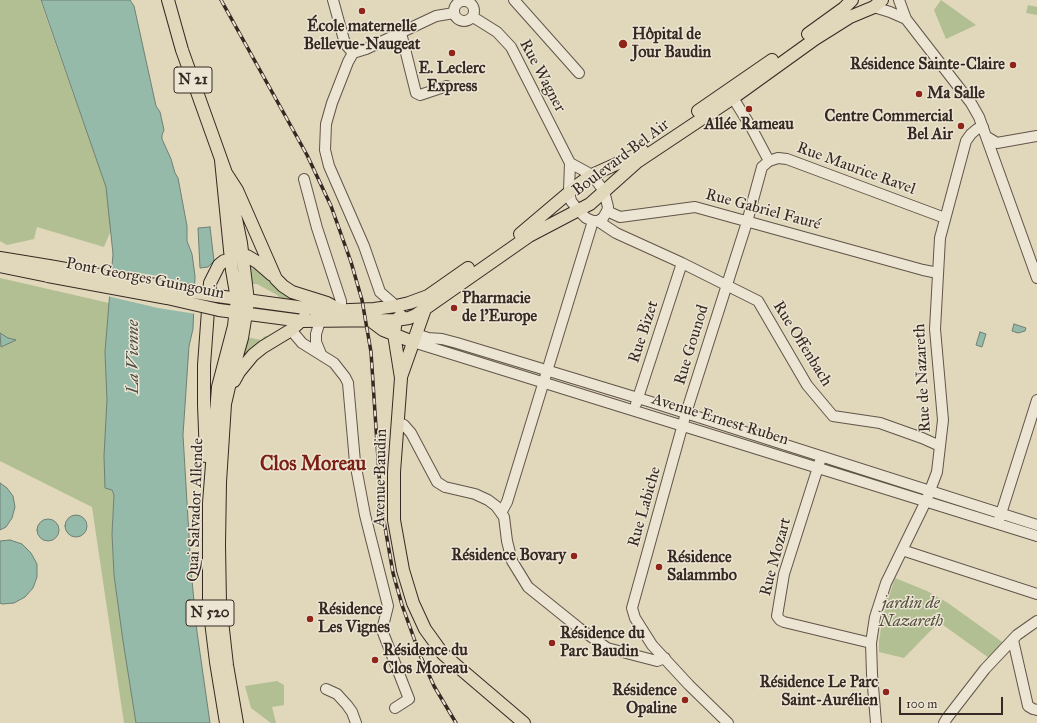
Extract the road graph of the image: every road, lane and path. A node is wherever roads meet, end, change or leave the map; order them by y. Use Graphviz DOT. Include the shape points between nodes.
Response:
graph roads {
  1 [pos="168,0"];
  2 [pos="333,0"];
  3 [pos="514,0"];
  4 [pos="852,0"];
  5 [pos="899,0"];
  6 [pos="473,1"];
  7 [pos="875,2"];
  8 [pos="454,13"];
  9 [pos="473,17"];
  10 [pos="906,20"];
  11 [pos="400,33"];
  12 [pos="353,53"];
  13 [pos="579,73"];
  14 [pos="448,86"];
  15 [pos="733,98"];
  16 [pos="983,127"];
  17 [pos="1037,136"];
  18 [pos="987,137"];
  19 [pos="221,160"];
  20 [pos="769,161"];
  21 [pos="570,163"];
  22 [pos="228,178"];
  23 [pos="304,179"];
  24 [pos="599,183"];
  25 [pos="573,201"];
  26 [pos="607,211"];
  27 [pos="945,218"];
  28 [pos="595,221"];
  29 [pos="747,222"];
  30 [pos="247,256"];
  31 [pos="0,258"];
  32 [pos="682,263"];
  33 [pos="228,265"];
  34 [pos="0,266"];
  35 [pos="48,271"];
  36 [pos="938,273"];
  37 [pos="1037,278"];
  38 [pos="276,279"];
  39 [pos="727,286"];
  40 [pos="380,292"];
  41 [pos="220,300"];
  42 [pos="241,306"];
  43 [pos="425,308"];
  44 [pos="311,309"];
  45 [pos="341,310"];
  46 [pos="397,311"];
  47 [pos="373,315"];
  48 [pos="302,321"];
  49 [pos="317,321"];
  50 [pos="291,330"];
  51 [pos="394,334"];
  52 [pos="415,338"];
  53 [pos="321,354"];
  54 [pos="547,371"];
  55 [pos="401,378"];
  56 [pos="544,383"];
  57 [pos="228,390"];
  58 [pos="638,398"];
  59 [pos="1037,400"];
  60 [pos="634,410"];
  61 [pos="686,413"];
  62 [pos="398,422"];
  63 [pos="683,425"];
  64 [pos="940,446"];
  65 [pos="821,457"];
  66 [pos="819,467"];
  67 [pos="929,491"];
  68 [pos="926,501"];
  69 [pos="209,503"];
  70 [pos="501,513"];
  71 [pos="999,518"];
  72 [pos="1037,525"];
  73 [pos="1037,536"];
  74 [pos="902,550"];
  75 [pos="1037,594"];
  76 [pos="1037,621"];
  77 [pos="1013,640"];
  78 [pos="871,643"];
  79 [pos="665,658"];
  80 [pos="326,689"];
  81 [pos="395,708"];
  82 [pos="1037,710"];
  83 [pos="226,723"];
  84 [pos="237,723"];
  85 [pos="356,723"];
  86 [pos="524,723"];
  87 [pos="728,723"];
  88 [pos="876,723"];
  89 [pos="944,723"];
  1 -- 19 [label="main road, N 21" via="182,50"];
  2 -- 12 [label="street" via="344,40"];
  3 -- 13 [label="street"];
  4 -- 24 [label="main road, Boulevard Bel Air" via="842,10"];
  5 -- 10 [label="street"];
  6 -- 8 [label="street" via="460,1 455,6"];
  6 -- 9 [label="street"];
  7 -- 10 [label="street"];
  7 -- 15 [label="main road, Boulevard Bel Air" via="815,39"];
  8 -- 9 [label="street" via="460,21 467,21"];
  8 -- 11 [label="street" via="436,16"];
  9 -- 21 [label="street, Rue Wagner" via="497,32 511,47"];
  10 -- 16 [label="street" via="971,103"];
  11 -- 12 [label="street"];
  11 -- 14 [label="street" via="416,93 420,95"];
  12 -- 40 [label="street" via="332,103 326,124 325,150 329,166 364,246"];
  15 -- 20 [label="street"];
  15 -- 24 [label="main road, Boulevard Bel Air" via="637,162"];
  16 -- 18 [label="street"];
  16 -- 27 [label="street, Rue de Nazareth" via="971,134 966,142"];
  17 -- 18 [label="street" via="997,144"];
  18 -- 37 [label="street"];
  19 -- 22 [label="main road, N 21"];
  19 -- 33 [label="main road, N 21"];
  20 -- 27 [label="street, Rue Maurice Ravel" via="787,159"];
  20 -- 29 [label="street" via="762,167"];
  21 -- 24 [label="street"];
  21 -- 25 [label="street, Rue Wagner"];
  22 -- 38 [label="main road" via="237,190"];
  22 -- 42 [label="main road, N 21" via="241,243"];
  23 -- 45 [label="street" via="341,301"];
  24 -- 25 [label="main road, Boulevard Bel Air"];
  24 -- 25 [label="main road, Boulevard Bel Air" via="590,204"];
  24 -- 26 [label="street" via="608,207"];
  25 -- 28 [label="street, Rue Offenbach" via="586,218"];
  25 -- 43 [label="main road, Boulevard Bel Air" via="529,236"];
  25 -- 46 [label="main road, Boulevard Bel Air" via="428,296"];
  26 -- 28 [label="street" via="603,218"];
  26 -- 29 [label="street, Rue Gabriel Fauré" via="620,217 695,207"];
  27 -- 36 [label="street, Rue de Nazareth" via="940,238"];
  28 -- 32 [label="street, Rue Offenbach"];
  28 -- 54 [label="street"];
  29 -- 36 [label="street, Rue Gabriel Fauré"];
  29 -- 39 [label="street"];
  30 -- 38 [label="main road"];
  31 -- 35 [label="main road"];
  32 -- 39 [label="street, Rue Offenbach"];
  32 -- 58 [label="street, Rue Bizet"];
  33 -- 41 [label="main road" via="230,282"];
  33 -- 42 [label="main road, N 21"];
  33 -- 69 [label="main road" via="219,265 210,283 206,324 204,405"];
  34 -- 35 [label="main road"];
  35 -- 41 [label="main road, Pont Georges Guingouin, bridge"];
  35 -- 41 [label="main road, Pont Georges Guingouin, bridge" via="167,298"];
  36 -- 64 [label="street, Rue de Nazareth" via="935,329 942,420"];
  38 -- 45 [label="main road" via="292,292"];
  39 -- 61 [label="street, Rue Gounod"];
  39 -- 64 [label="street, Rue Offenbach" via="758,301 807,386 833,416 880,423"];
  40 -- 46 [label="street"];
  40 -- 47 [label="street"];
  41 -- 42 [label="main road, Pont Georges Guingouin"];
  42 -- 44 [label="main road"];
  42 -- 48 [label="main road"];
  42 -- 57 [label="main road, Quai Salvador Allende / N 520" via="242,338"];
  42 -- 69 [label="main road, Quai Salvador Allende / N 520" via="218,387"];
  43 -- 46 [label="main road, Boulevard Bel Air"];
  43 -- 52 [label="main road, Avenue Baudin"];
  44 -- 45 [label="main road"];
  44 -- 48 [label="main road"];
  45 -- 47 [label="main road"];
  46 -- 47 [label="main road"];
  46 -- 51 [label="main road, Avenue Baudin"];
  46 -- 52 [label="main road"];
  47 -- 49 [label="main road"];
  47 -- 51 [label="main road" via="383,330"];
  48 -- 49 [label="main road"];
  48 -- 50 [label="main road"];
  49 -- 50 [label="main road"];
  49 -- 53 [label="street" via="316,342"];
  50 -- 53 [label="street" via="302,343"];
  50 -- 57 [label="main road" via="253,355"];
  51 -- 52 [label="main road, Avenue Ernest Ruben"];
  51 -- 55 [label="main road, Avenue Baudin"];
  52 -- 54 [label="street, Avenue Ernest Ruben" via="442,339"];
  52 -- 55 [label="main road, Avenue Baudin"];
  52 -- 56 [label="street, Avenue Ernest Ruben"];
  53 -- 81 [label="street" via="338,367 348,383 355,462 365,515 388,606 382,630 409,699"];
  54 -- 56 [label="street"];
  54 -- 58 [label="street, Avenue Ernest Ruben"];
  55 -- 62 [label="main road, Avenue Baudin"];
  56 -- 60 [label="street, Avenue Ernest Ruben"];
  56 -- 70 [label="street" via="507,502"];
  57 -- 84 [label="main road, Quai Salvador Allende / N 520" via="223,422 220,482 220,603"];
  58 -- 60 [label="street, Rue Bizet"];
  58 -- 61 [label="street, Avenue Ernest Ruben"];
  59 -- 71 [label="street"];
  60 -- 63 [label="street, Avenue Ernest Ruben"];
  61 -- 63 [label="street, Rue Labiche"];
  61 -- 65 [label="street, Avenue Ernest Ruben"];
  62 -- 70 [label="street" via="411,433 437,482 445,487 488,500"];
  62 -- 86 [label="main road, Avenue Baudin" via="394,520 403,570 413,603 425,629 443,654"];
  63 -- 66 [label="street, Avenue Ernest Ruben"];
  63 -- 79 [label="street, Rue Labiche" via="632,608 634,618 652,645"];
  64 -- 67 [label="street, Rue de Nazareth" via="937,472"];
  65 -- 66 [label="street, Rue Mozart"];
  65 -- 67 [label="street, Avenue Ernest Ruben"];
  66 -- 68 [label="street, Avenue Ernest Ruben"];
  66 -- 78 [label="street, Rue Mozart" via="784,574 778,616 784,622"];
  67 -- 68 [label="street, Rue de Nazareth"];
  67 -- 71 [label="street, Avenue Ernest Ruben"];
  68 -- 71 [label="street, Avenue Ernest Ruben"];
  68 -- 74 [label="street, Rue de Nazareth"];
  69 -- 83 [label="main road, Quai Salvador Allende / N 520" via="210,606"];
  70 -- 79 [label="street" via="504,517 512,561 528,587 599,644 657,661"];
  71 -- 72 [label="street, Avenue Ernest Ruben"];
  71 -- 73 [label="street, Avenue Ernest Ruben"];
  74 -- 75 [label="street"];
  74 -- 78 [label="street, Rue de Nazareth" via="879,601"];
  76 -- 77 [label="street"];
  77 -- 82 [label="street" via="1028,706"];
  77 -- 89 [label="street" via="985,669"];
  78 -- 88 [label="street, Rue de Nazareth"];
  79 -- 87 [label="street"];
  80 -- 85 [label="street" via="337,694 347,705"];
}
